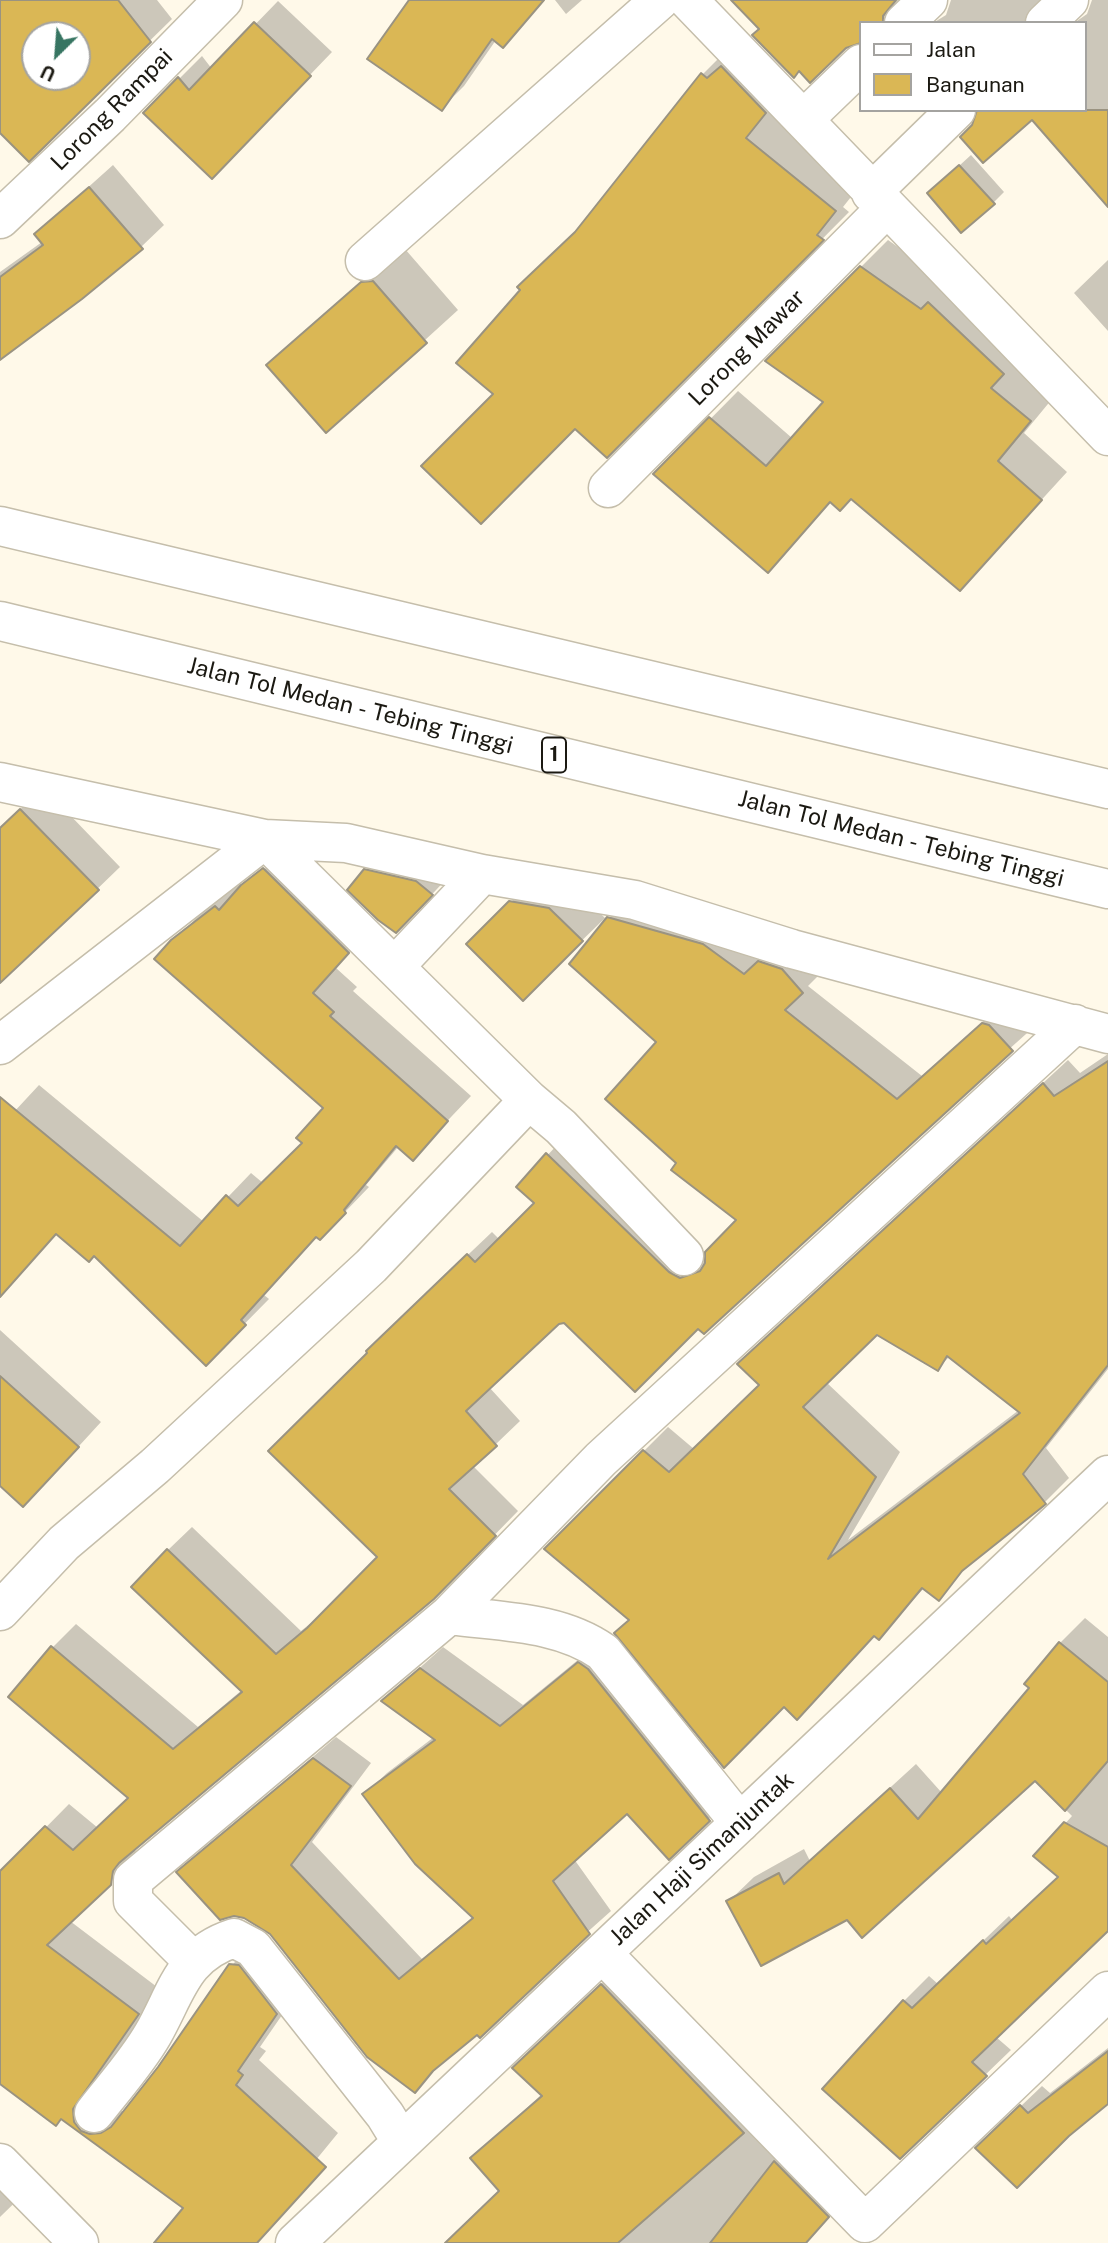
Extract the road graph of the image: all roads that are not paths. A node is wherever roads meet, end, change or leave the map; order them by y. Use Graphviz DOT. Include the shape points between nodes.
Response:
graph roads {
  1 [pos="223,0"];
  2 [pos="660,0"];
  3 [pos="688,0"];
  4 [pos="928,0"];
  5 [pos="1069,0"];
  6 [pos="906,21"];
  7 [pos="1047,21"];
  8 [pos="860,65"];
  9 [pos="954,112"];
  10 [pos="804,119"];
  11 [pos="879,200"];
  12 [pos="0,219"];
  13 [pos="365,261"];
  14 [pos="1107,432"];
  15 [pos="608,488"];
  16 [pos="0,526"];
  17 [pos="0,621"];
  18 [pos="940,747"];
  19 [pos="1108,762"];
  20 [pos="0,782"];
  21 [pos="1108,789"];
  22 [pos="265,839"];
  23 [pos="482,874"];
  24 [pos="1108,889"];
  25 [pos="396,965"];
  26 [pos="1091,1029"];
  27 [pos="0,1045"];
  28 [pos="528,1100"];
  29 [pos="684,1256"];
  30 [pos="1108,1475"];
  31 [pos="0,1611"];
  32 [pos="449,1615"];
  33 [pos="740,1823"];
  34 [pos="602,1953"];
  35 [pos="193,1961"];
  36 [pos="1108,1991"];
  37 [pos="94,2113"];
  38 [pos="401,2141"];
  39 [pos="0,2162"];
  40 [pos="856,2233"];
  41 [pos="79,2243"];
  42 [pos="295,2243"];
  1 -- 12 [label="main road, Lorong Rampai"];
  2 -- 13 [label="main road"];
  3 -- 10 [label="main road"];
  4 -- 6 [label="main road"];
  5 -- 7 [label="main road"];
  8 -- 10 [label="main road"];
  9 -- 11 [label="main road, Lorong Mawar"];
  10 -- 11 [label="main road"];
  11 -- 14 [label="main road"];
  11 -- 15 [label="main road, Lorong Mawar"];
  16 -- 18 [label="main road"];
  17 -- 24 [label="main road, Jalan Tol Medan - Tebing Tinggi / 1"];
  18 -- 19 [label="main road"];
  18 -- 21 [label="main road"];
  20 -- 22 [label="main road"];
  22 -- 23 [label="main road" via="346,843"];
  22 -- 25 [label="main road"];
  22 -- 27 [label="main road"];
  23 -- 25 [label="main road"];
  23 -- 26 [label="main road" via="635,900 792,949"];
  25 -- 28 [label="main road"];
  26 -- 32 [label="main road" via="611,1450"];
  28 -- 29 [label="main road" via="561,1127"];
  28 -- 31 [label="main road" via="371,1266 165,1458 64,1543"];
  30 -- 33 [label="main road, Jalan Haji Simanjuntak"];
  32 -- 33 [label="main road" via="552,1629 595,1647"];
  32 -- 35 [label="main road" via="133,1880 133,1901"];
  33 -- 34 [label="main road, Jalan Haji Simanjuntak"];
  34 -- 38 [label="main road, Jalan Haji Simanjuntak"];
  34 -- 40 [label="main road"];
  35 -- 37 [label="main road" via="153,2034"];
  35 -- 38 [label="main road" via="219,1942 234,1938 253,1948"];
  36 -- 40 [label="main road"];
  38 -- 42 [label="main road, Jalan Haji Simanjuntak"];
  39 -- 41 [label="main road"];
}
